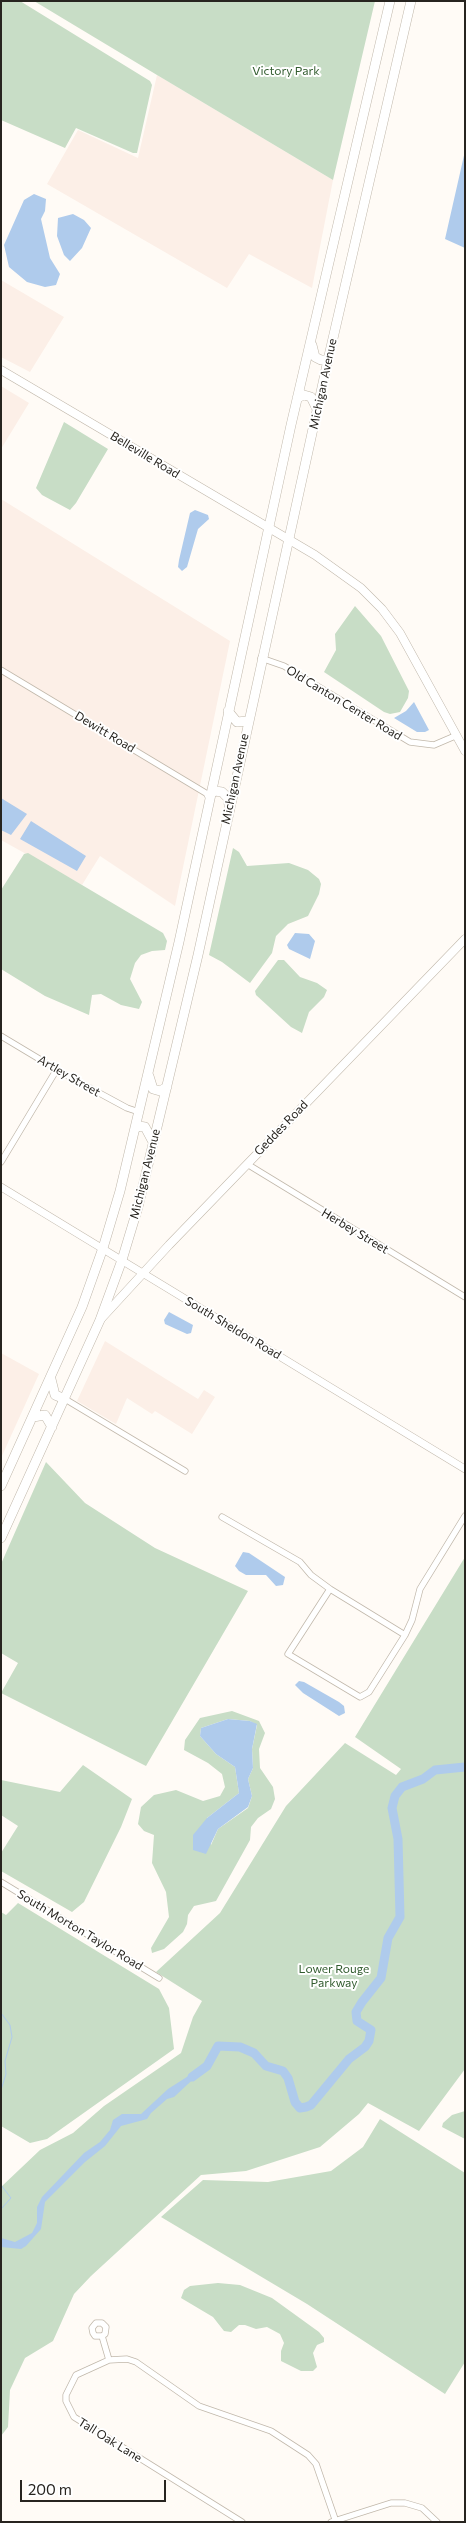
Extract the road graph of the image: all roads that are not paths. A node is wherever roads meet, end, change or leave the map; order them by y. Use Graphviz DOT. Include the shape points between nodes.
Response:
graph roads {
  1 [pos="390,1"];
  2 [pos="406,1"];
  3 [pos="410,1"];
  4 [pos="404,29"];
  5 [pos="312,340"];
  6 [pos="328,360"];
  7 [pos="1,370"];
  8 [pos="297,398"];
  9 [pos="317,410"];
  10 [pos="268,528"];
  11 [pos="288,540"];
  12 [pos="261,658"];
  13 [pos="1,670"];
  14 [pos="228,711"];
  15 [pos="247,721"];
  16 [pos="456,736"];
  17 [pos="465,751"];
  18 [pos="209,795"];
  19 [pos="229,805"];
  20 [pos="465,938"];
  21 [pos="1,1036"];
  22 [pos="57,1070"];
  23 [pos="148,1073"];
  24 [pos="167,1087"];
  25 [pos="139,1112"];
  26 [pos="135,1129"];
  27 [pos="154,1143"];
  28 [pos="1,1162"];
  29 [pos="247,1164"];
  30 [pos="1,1187"];
  31 [pos="103,1248"];
  32 [pos="122,1260"];
  33 [pos="143,1273"];
  34 [pos="465,1297"];
  35 [pos="100,1320"];
  36 [pos="51,1379"];
  37 [pos="65,1399"];
  38 [pos="33,1417"];
  39 [pos="52,1427"];
  40 [pos="465,1468"];
  41 [pos="186,1471"];
  42 [pos="1,1486"];
  43 [pos="465,1516"];
  44 [pos="222,1517"];
  45 [pos="1,1538"];
  46 [pos="330,1589"];
  47 [pos="405,1635"];
  48 [pos="1,1882"];
  49 [pos="159,1978"];
  50 [pos="102,2336"];
  51 [pos="109,2360"];
  52 [pos="334,2521"];
  53 [pos="242,2522"];
  54 [pos="437,2522"];
  1 -- 5 [label="main road, Michigan Avenue"];
  2 -- 4 [label="main road" via="401,24"];
  3 -- 4 [label="main road, Michigan Avenue"];
  4 -- 6 [label="main road, Michigan Avenue"];
  5 -- 6 [label="main road" via="314,356"];
  5 -- 8 [label="main road, Michigan Avenue"];
  6 -- 9 [label="main road, Michigan Avenue"];
  7 -- 10 [label="main road, Belleville Road"];
  8 -- 9 [label="main road" via="311,397"];
  8 -- 10 [label="main road, Michigan Avenue"];
  9 -- 11 [label="main road, Michigan Avenue"];
  10 -- 11 [label="main road, Belleville Road"];
  10 -- 14 [label="main road, Michigan Avenue"];
  11 -- 12 [label="main road, Michigan Avenue"];
  11 -- 16 [label="main road, Belleville Road" via="339,571 382,609 406,643"];
  12 -- 15 [label="main road, Michigan Avenue"];
  12 -- 16 [label="street, Old Canton Center Road" via="284,666 410,742 434,745"];
  13 -- 18 [label="street, Dewitt Road"];
  14 -- 15 [label="main road" via="236,722"];
  14 -- 18 [label="main road, Michigan Avenue"];
  15 -- 19 [label="main road, Michigan Avenue"];
  16 -- 17 [label="main road, Belleville Road"];
  18 -- 19 [label="main road" via="215,791 222,792"];
  18 -- 23 [label="main road, Michigan Avenue"];
  19 -- 24 [label="main road, Michigan Avenue"];
  20 -- 29 [label="main road, Geddes Road"];
  21 -- 22 [label="street, Artley Street"];
  22 -- 25 [label="street, Artley Street"];
  22 -- 28 [label="street"];
  23 -- 24 [label="main road" via="153,1089 160,1091"];
  23 -- 25 [label="main road, Michigan Avenue"];
  24 -- 27 [label="main road, Michigan Avenue"];
  25 -- 26 [label="main road, Michigan Avenue"];
  26 -- 27 [label="main road" via="145,1127"];
  26 -- 31 [label="main road, Michigan Avenue"];
  27 -- 32 [label="main road, Michigan Avenue"];
  29 -- 33 [label="main road, Geddes Road"];
  29 -- 34 [label="street, Herbey Street"];
  30 -- 31 [label="street, South Sheldon Road"];
  31 -- 32 [label="street, South Sheldon Road"];
  31 -- 36 [label="main road, Michigan Avenue"];
  32 -- 33 [label="street, South Sheldon Road"];
  32 -- 35 [label="main road, Michigan Avenue"];
  33 -- 35 [label="main road, Geddes Road"];
  33 -- 40 [label="street, South Sheldon Road"];
  35 -- 37 [label="main road, Michigan Avenue"];
  36 -- 37 [label="main road" via="55,1395"];
  36 -- 38 [label="main road, Michigan Avenue"];
  37 -- 39 [label="main road, Michigan Avenue"];
  37 -- 41 [label="street"];
  38 -- 39 [label="main road" via="45,1415"];
  38 -- 42 [label="main road, Michigan Avenue"];
  39 -- 45 [label="main road, Michigan Avenue"];
  43 -- 47 [label="street" via="420,1589"];
  44 -- 46 [label="street" via="300,1562"];
  46 -- 47 [label="street"];
  46 -- 47 [label="street" via="288,1654 356,1696 365,1696"];
  48 -- 49 [label="street, South Morton Taylor Road"];
  50 -- 51 [label="street"];
  51 -- 52 [label="street" via="136,2362 199,2406 259,2426 308,2455 316,2464"];
  51 -- 53 [label="street, Tall Oak Lane" via="81,2372 69,2384 66,2401 74,2418"];
  52 -- 54 [label="street" via="405,2503 422,2508"];
}
